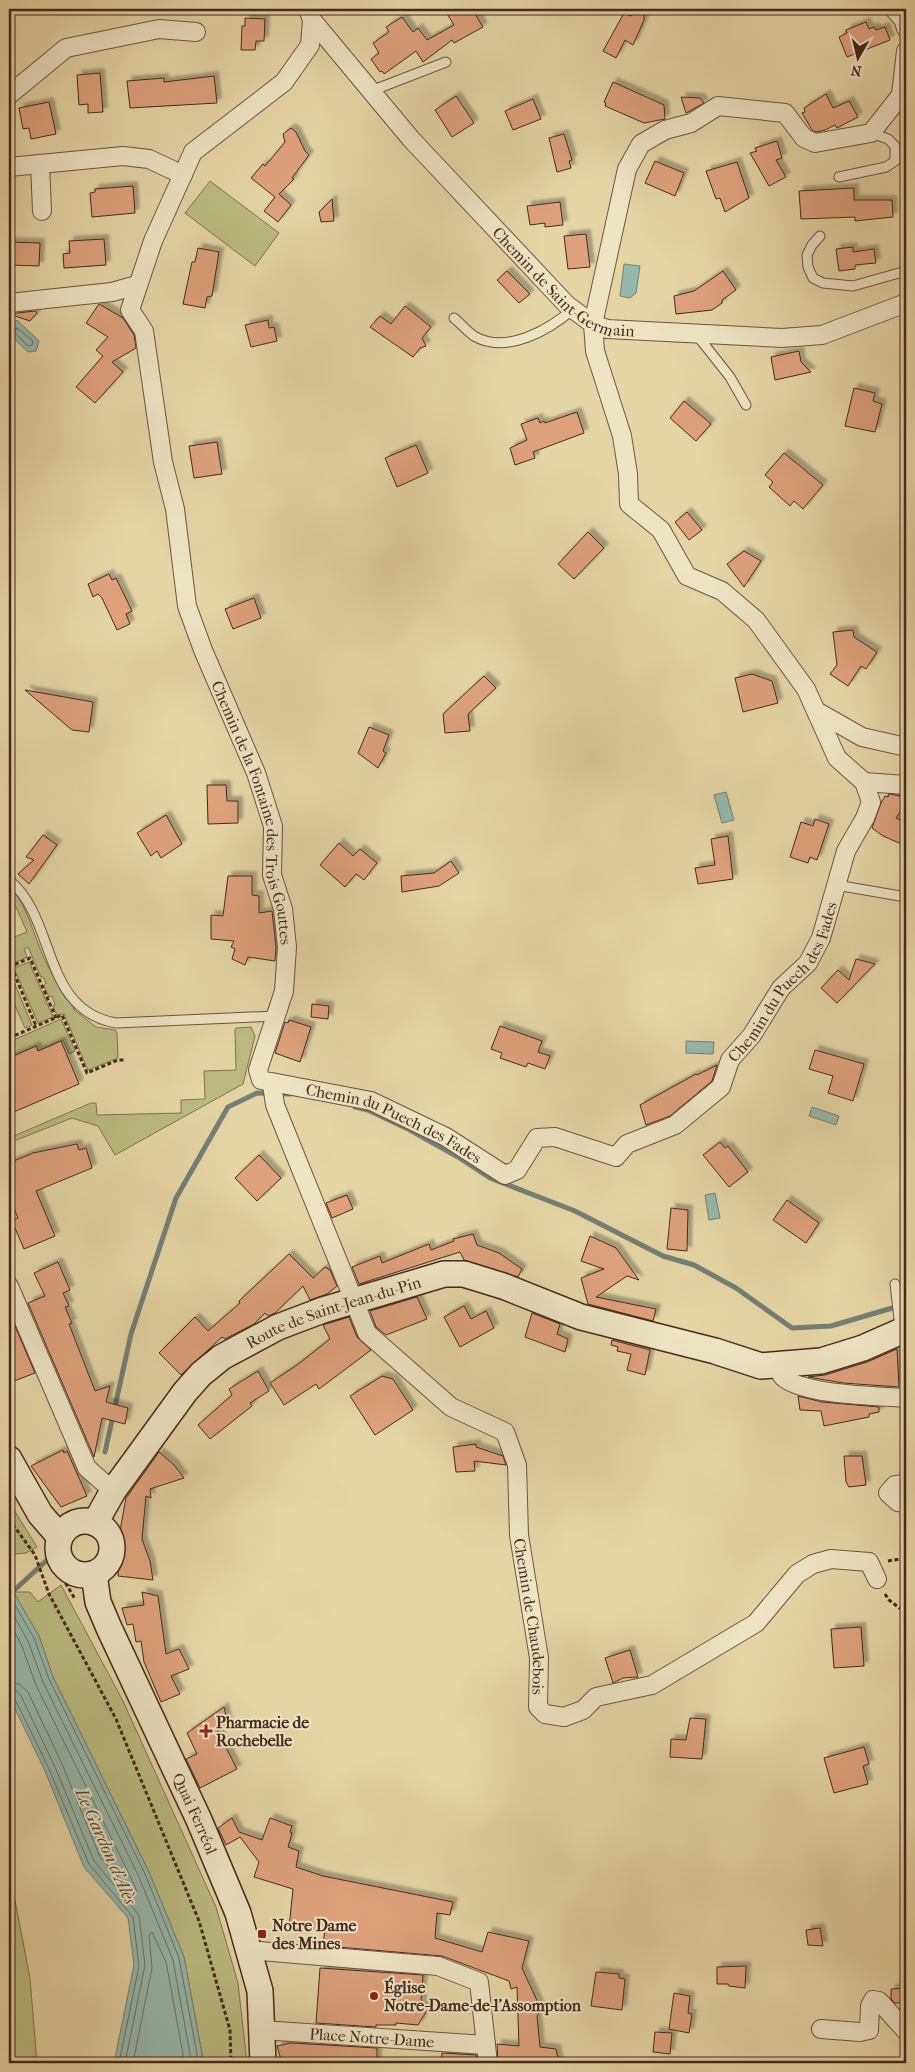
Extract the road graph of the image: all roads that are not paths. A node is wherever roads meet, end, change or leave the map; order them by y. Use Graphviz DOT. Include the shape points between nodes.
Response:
graph roads {
  1 [pos="894,9"];
  2 [pos="310,14"];
  3 [pos="906,28"];
  4 [pos="196,32"];
  5 [pos="906,51"];
  6 [pos="446,62"];
  7 [pos="371,91"];
  8 [pos="9,95"];
  9 [pos="871,132"];
  10 [pos="40,164"];
  11 [pos="9,167"];
  12 [pos="183,175"];
  13 [pos="839,177"];
  14 [pos="42,211"];
  15 [pos="820,236"];
  16 [pos="906,271"];
  17 [pos="137,285"];
  18 [pos="9,302"];
  19 [pos="906,303"];
  20 [pos="573,309"];
  21 [pos="454,318"];
  22 [pos="593,324"];
  23 [pos="695,334"];
  24 [pos="746,405"];
  25 [pos="818,712"];
  26 [pos="906,747"];
  27 [pos="864,782"];
  28 [pos="906,785"];
  29 [pos="9,880"];
  30 [pos="836,885"];
  31 [pos="906,897"];
  32 [pos="276,1016"];
  33 [pos="272,1084"];
  34 [pos="895,1284"];
  35 [pos="9,1286"];
  36 [pos="354,1302"];
  37 [pos="902,1326"];
  38 [pos="648,1333"];
  39 [pos="778,1366"];
  40 [pos="906,1398"];
  41 [pos="9,1459"];
  42 [pos="906,1484"];
  43 [pos="906,1503"];
  44 [pos="103,1508"];
  45 [pos="60,1537"];
  46 [pos="77,1576"];
  47 [pos="877,1579"];
  48 [pos="249,1950"];
  49 [pos="821,2029"];
  50 [pos="262,2030"];
  51 [pos="906,2031"];
  52 [pos="486,2045"];
  53 [pos="263,2063"];
  54 [pos="488,2063"];
  1 -- 3 [label="street"];
  2 -- 7 [label="street, Chemin de Saint-Germain"];
  2 -- 12 [label="street" via="310,45 284,82 193,152"];
  4 -- 8 [label="street" via="159,29 66,48"];
  5 -- 9 [label="street" via="900,95"];
  6 -- 7 [label="lane"];
  7 -- 20 [label="street, Chemin de Saint-Germain" via="411,139"];
  9 -- 13 [label="lane" via="888,139 895,146 895,161"];
  9 -- 22 [label="street" via="815,143 804,138 785,113 718,106 691,124 664,130 641,144 627,169"];
  10 -- 11 [label="street"];
  10 -- 12 [label="street" via="123,156 149,159"];
  10 -- 14 [label="street"];
  12 -- 17 [label="street"];
  15 -- 16 [label="lane" via="807,255 813,278 823,283 853,286"];
  17 -- 18 [label="street" via="112,292"];
  17 -- 32 [label="street, Chemin de la Fontaine des Trois Gouttes" via="130,310 144,331 163,462 175,508 187,606 256,773 272,826 272,875 283,909 287,947 284,991"];
  19 -- 23 [label="street, Chemin de Saint-Germain" via="822,335 782,338"];
  20 -- 21 [label="lane" via="542,331 498,342 474,336"];
  20 -- 22 [label="street, Chemin de Saint-Germain"];
  22 -- 23 [label="street, Chemin de Saint-Germain" via="607,329"];
  22 -- 25 [label="street" via="595,351 622,436 629,504 661,530 687,576 722,591 756,620 806,689"];
  23 -- 24 [label="lane" via="730,377"];
  25 -- 26 [label="street" via="862,737"];
  25 -- 27 [label="street" via="837,758"];
  27 -- 28 [label="street"];
  27 -- 30 [label="street, Chemin du Puech des Fades" via="871,802 846,851"];
  29 -- 32 [label="lane" via="34,912 51,962 65,986 91,1015 103,1020 132,1023"];
  30 -- 31 [label="lane"];
  30 -- 33 [label="street, Chemin du Puech des Fades" via="821,938 808,963 781,988 752,1035 730,1060 721,1087 676,1125 627,1144 616,1157 555,1137 537,1138 517,1170 505,1175 446,1137 371,1101"];
  32 -- 33 [label="street, Chemin de la Fontaine des Trois Gouttes" via="258,1070 261,1080"];
  33 -- 36 [label="street, Chemin de la Fontaine des Trois Gouttes" via="275,1105"];
  34 -- 37 [label="lane"];
  35 -- 44 [label="street"];
  36 -- 38 [label="main road, Route de Saint-Jean-du-Pin" via="435,1276 464,1274 581,1317"];
  36 -- 44 [label="main road, Route de Saint-Jean-du-Pin" via="278,1327 222,1357 201,1374"];
  36 -- 47 [label="street, Chemin de Chaudebois" via="367,1332 451,1406 505,1432 517,1465 519,1535 539,1658 538,1707 545,1714 564,1717 583,1710 596,1697 652,1685 756,1623 797,1574 813,1564 831,1559 869,1562"];
  37 -- 38 [label="main road, Route de Saint-Jean-du-Pin" via="823,1347 782,1350"];
  37 -- 39 [label="main road, Route de Saint-Jean-du-Pin" via="863,1348 822,1360"];
  38 -- 39 [label="main road, Route de Saint-Jean-du-Pin" via="761,1366"];
  39 -- 40 [label="street" via="782,1376 798,1386"];
  41 -- 45 [label="main road" via="40,1514"];
  42 -- 43 [label="street" via="895,1485 888,1493 898,1502"];
  44 -- 45 [label="main road" via="87,1521 71,1525"];
  44 -- 46 [label="main road" via="112,1548 107,1564"];
  45 -- 46 [label="main road" via="60,1560"];
  46 -- 48 [label="main road, Quai Ferréol" via="98,1602 200,1820 238,1913"];
  48 -- 50 [label="main road, Quai Ferréol" via="260,1991"];
  48 -- 52 [label="street" via="446,1969 478,1982"];
  49 -- 51 [label="street" via="869,2030 873,2000 879,2001"];
  50 -- 52 [label="street, Place Notre-Dame"];
  50 -- 53 [label="main road, Quai Ferréol"];
  52 -- 54 [label="street"];
}
